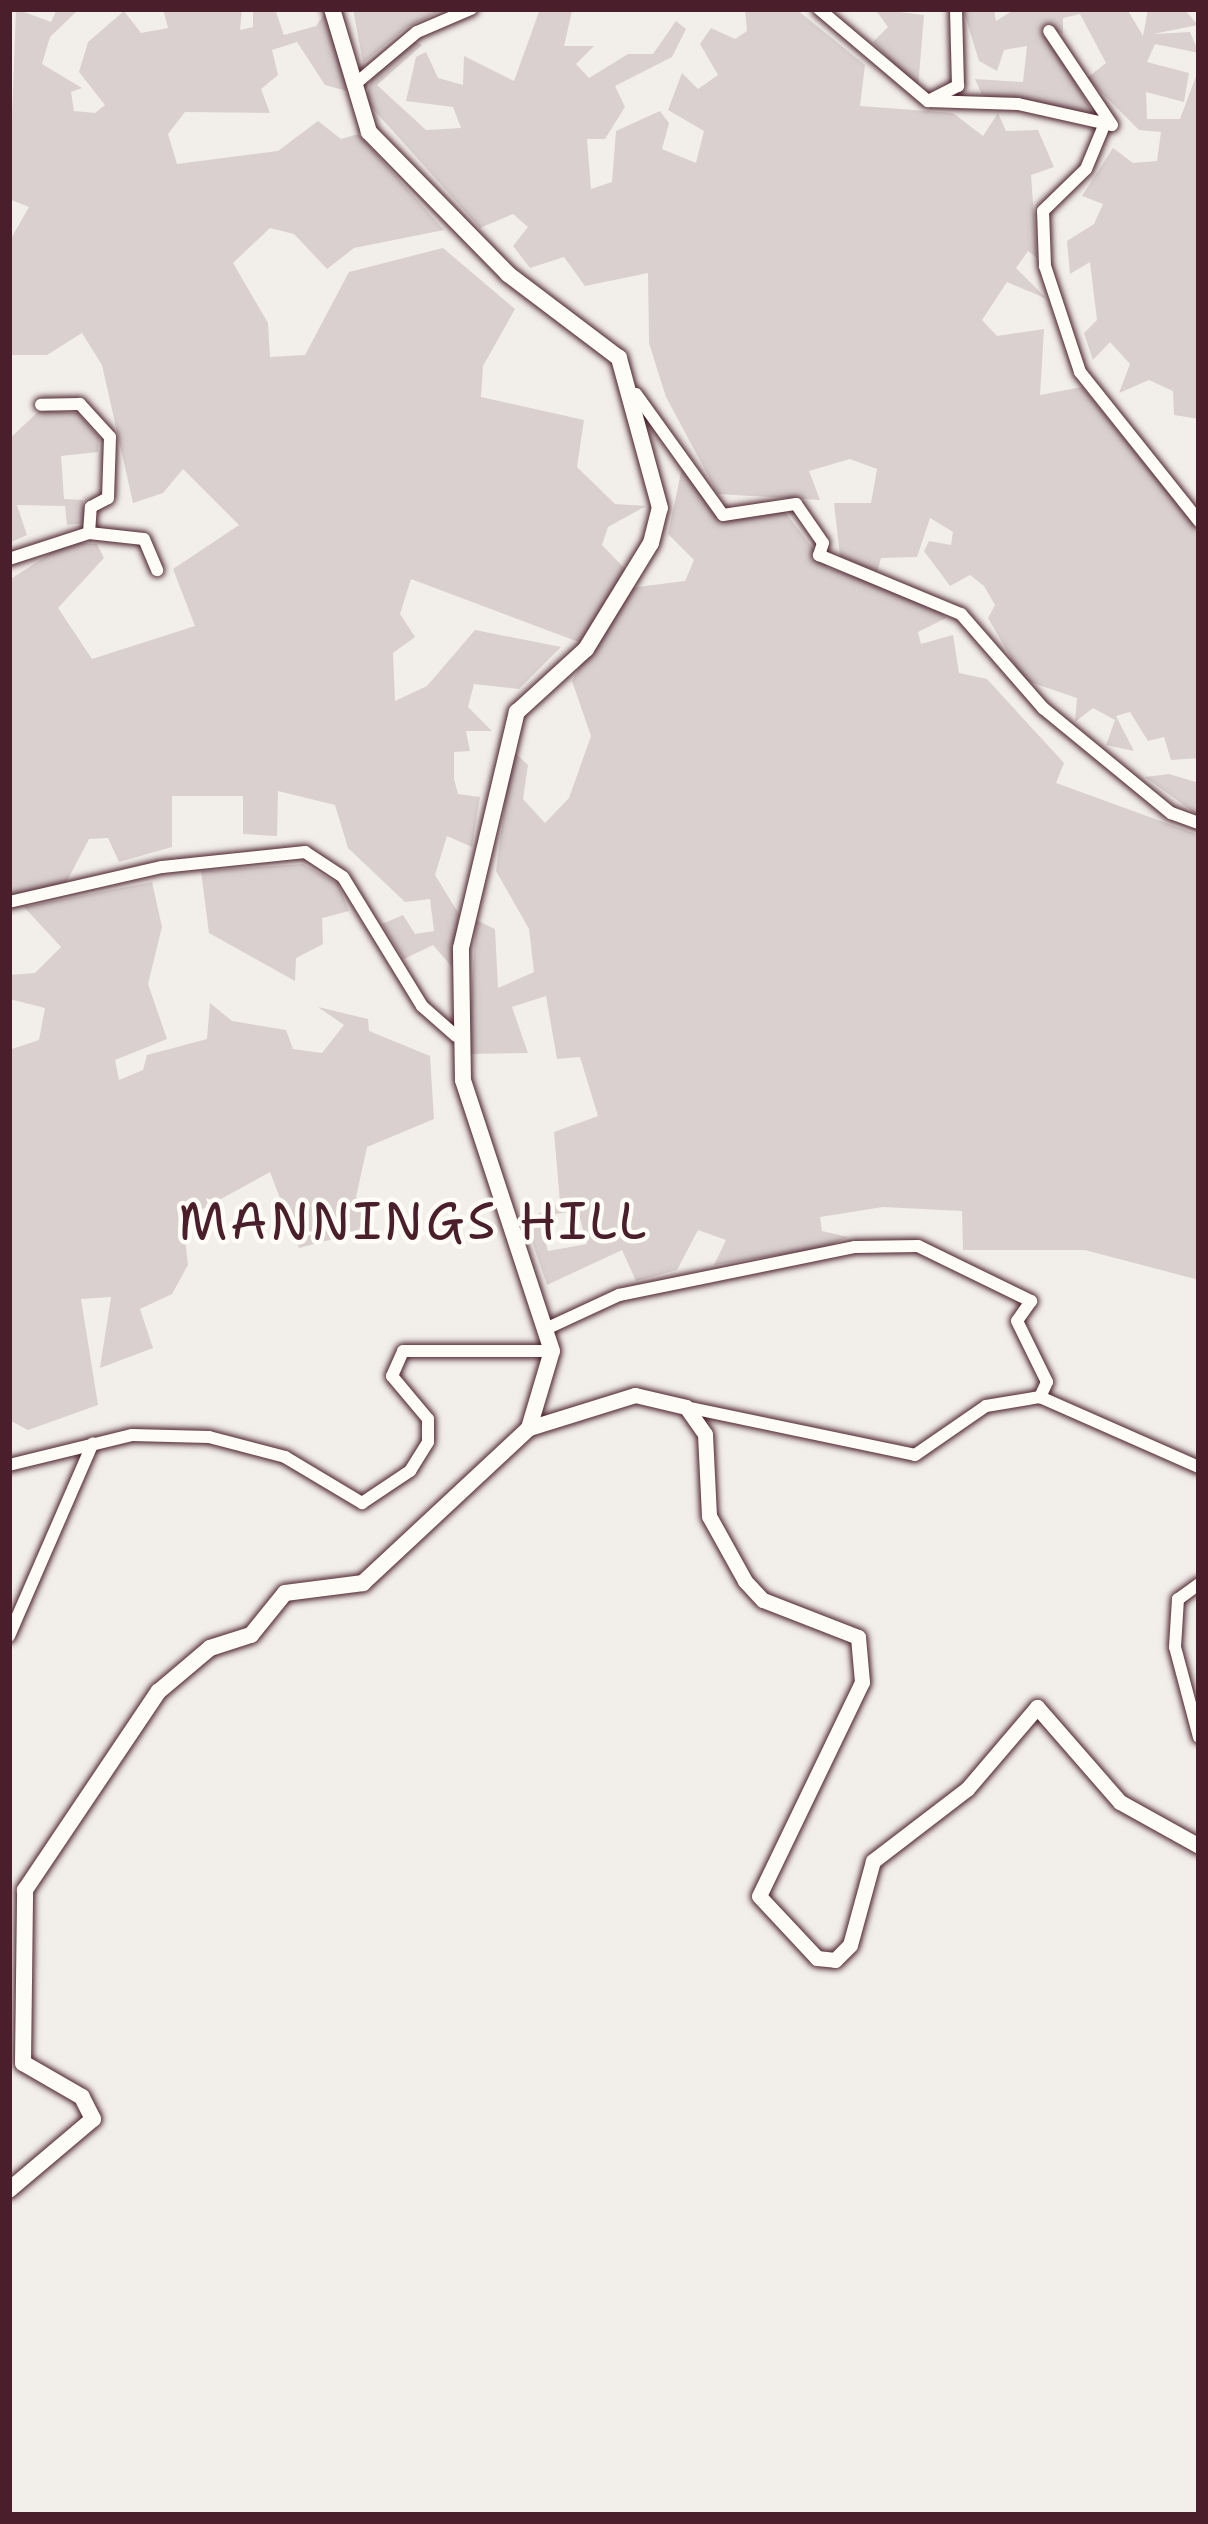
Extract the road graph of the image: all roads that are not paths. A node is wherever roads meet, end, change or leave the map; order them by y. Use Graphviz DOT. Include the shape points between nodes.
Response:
graph roads {
  1 [pos="332,9"];
  2 [pos="471,9"];
  3 [pos="819,9"];
  4 [pos="956,9"];
  5 [pos="1049,31"];
  6 [pos="354,85"];
  7 [pos="928,101"];
  8 [pos="1103,128"];
  9 [pos="636,394"];
  10 [pos="41,405"];
  11 [pos="1199,521"];
  12 [pos="88,533"];
  13 [pos="9,559"];
  14 [pos="157,570"];
  15 [pos="1199,823"];
  16 [pos="9,902"];
  17 [pos="456,1036"];
  18 [pos="550,1327"];
  19 [pos="552,1351"];
  20 [pos="1040,1396"];
  21 [pos="686,1407"];
  22 [pos="529,1428"];
  23 [pos="94,1442"];
  24 [pos="9,1465"];
  25 [pos="1199,1467"];
  26 [pos="1199,1585"];
  27 [pos="9,1636"];
  28 [pos="1199,1737"];
  29 [pos="1199,1846"];
  30 [pos="9,2190"];
  1 -- 6 [label="main road"];
  2 -- 6 [label="street" via="417,32"];
  3 -- 7 [label="street"];
  4 -- 7 [label="street" via="958,86"];
  5 -- 8 [label="street" via="1115,118"];
  6 -- 9 [label="main road" via="369,132 405,175 508,274 604,342"];
  7 -- 8 [label="street" via="1018,104"];
  8 -- 11 [label="street" via="1086,169 1043,211 1045,266 1080,372"];
  9 -- 15 [label="street" via="723,515 796,504 824,544 819,555 962,614 1042,708 1171,813"];
  9 -- 17 [label="main road" via="659,518 586,649 518,712 467,908"];
  10 -- 12 [label="street" via="80,404 110,437 108,498 91,507"];
  12 -- 13 [label="street"];
  12 -- 14 [label="street" via="144,539"];
  16 -- 17 [label="street" via="162,867 305,852 343,877 422,1006"];
  17 -- 18 [label="main road"];
  18 -- 19 [label="main road"];
  18 -- 20 [label="street" via="620,1295 855,1247 918,1246 1030,1301 1016,1321 1046,1382"];
  19 -- 22 [label="main road"];
  19 -- 23 [label="street" via="403,1351 392,1376 428,1419 428,1442 410,1471 362,1503 249,1443 166,1433"];
  20 -- 21 [label="street" via="986,1406 915,1456"];
  20 -- 25 [label="street"];
  21 -- 22 [label="street" via="635,1395"];
  21 -- 29 [label="street" via="705,1434 709,1516 738,1570 764,1600 848,1625 866,1662 763,1882 770,1918 818,1958 844,1955 873,1862 967,1790 1037,1707 1120,1802"];
  22 -- 30 [label="main road" via="363,1583 285,1594 251,1635 210,1648 158,1693 26,1890 23,2062 82,2097 93,2119"];
  23 -- 24 [label="street"];
  23 -- 27 [label="street"];
  26 -- 28 [label="street" via="1178,1599 1175,1647"];
}
